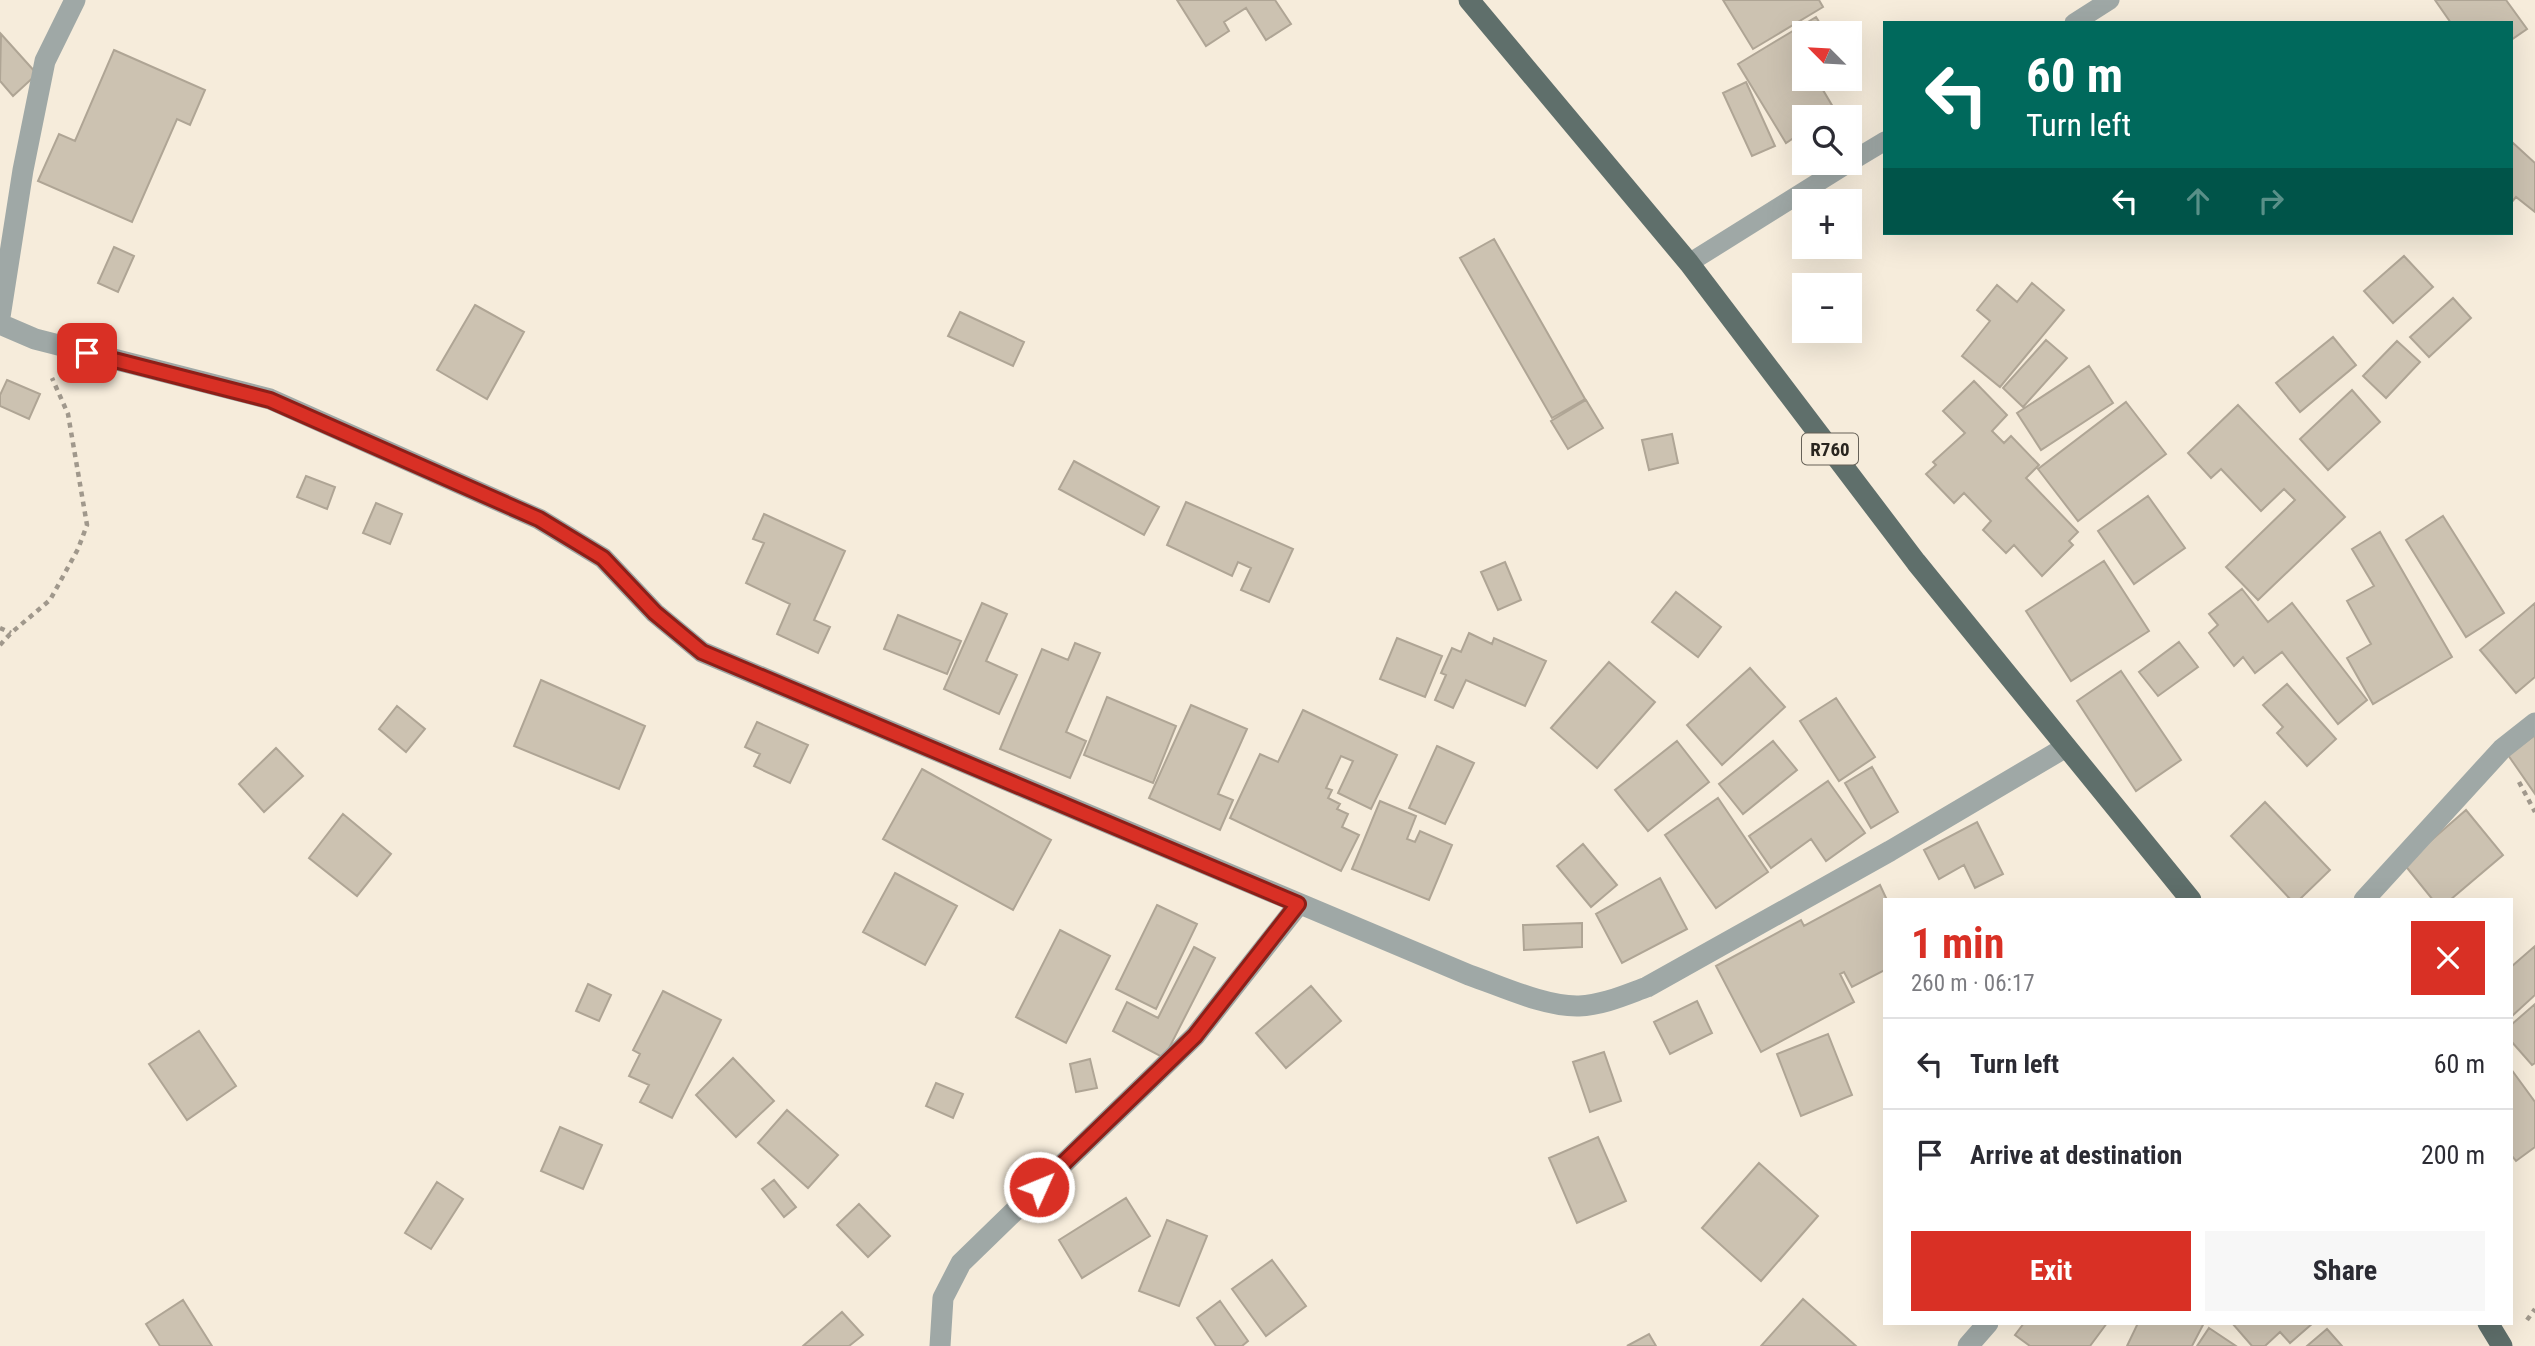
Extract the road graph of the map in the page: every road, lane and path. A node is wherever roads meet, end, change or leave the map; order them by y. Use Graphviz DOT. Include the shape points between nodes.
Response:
graph roads {
  1 [pos="75,0"];
  2 [pos="1469,0"];
  3 [pos="2110,0"];
  4 [pos="2077,21"];
  5 [pos="1883,142"];
  6 [pos="1862,155"];
  7 [pos="1830,175"];
  8 [pos="1689,263"];
  9 [pos="0,317"];
  10 [pos="0,324"];
  11 [pos="35,339"];
  12 [pos="0,628"];
  13 [pos="11,633"];
  14 [pos="0,645"];
  15 [pos="2535,723"];
  16 [pos="2066,747"];
  17 [pos="2188,898"];
  18 [pos="2366,898"];
  19 [pos="1298,904"];
  20 [pos="1986,1325"];
  21 [pos="2489,1325"];
  22 [pos="940,1346"];
  23 [pos="1968,1346"];
  24 [pos="2502,1346"];
  1 -- 9 [label="street" via="45,61"];
  2 -- 8 [label="main road, R760"];
  3 -- 4 [label="lane"];
  5 -- 6 [label="lane"];
  7 -- 8 [label="lane"];
  8 -- 16 [label="main road, R760" via="1916,562"];
  10 -- 11 [label="street"];
  11 -- 13 [label="path" via="68,414 87,524 50,600"];
  11 -- 19 [label="street" via="270,400 488,496 539,519 603,558 655,613 702,652"];
  12 -- 13 [label="path"];
  13 -- 14 [label="path"];
  15 -- 18 [label="street" via="2502,749"];
  16 -- 17 [label="main road, R760"];
  16 -- 19 [label="street" via="1647,987 1608,1002 1577,1006 1540,1000"];
  19 -- 22 [label="street" via="1195,1036 961,1263 943,1298"];
  20 -- 23 [label="street"];
  21 -- 24 [label="main road"];
}
